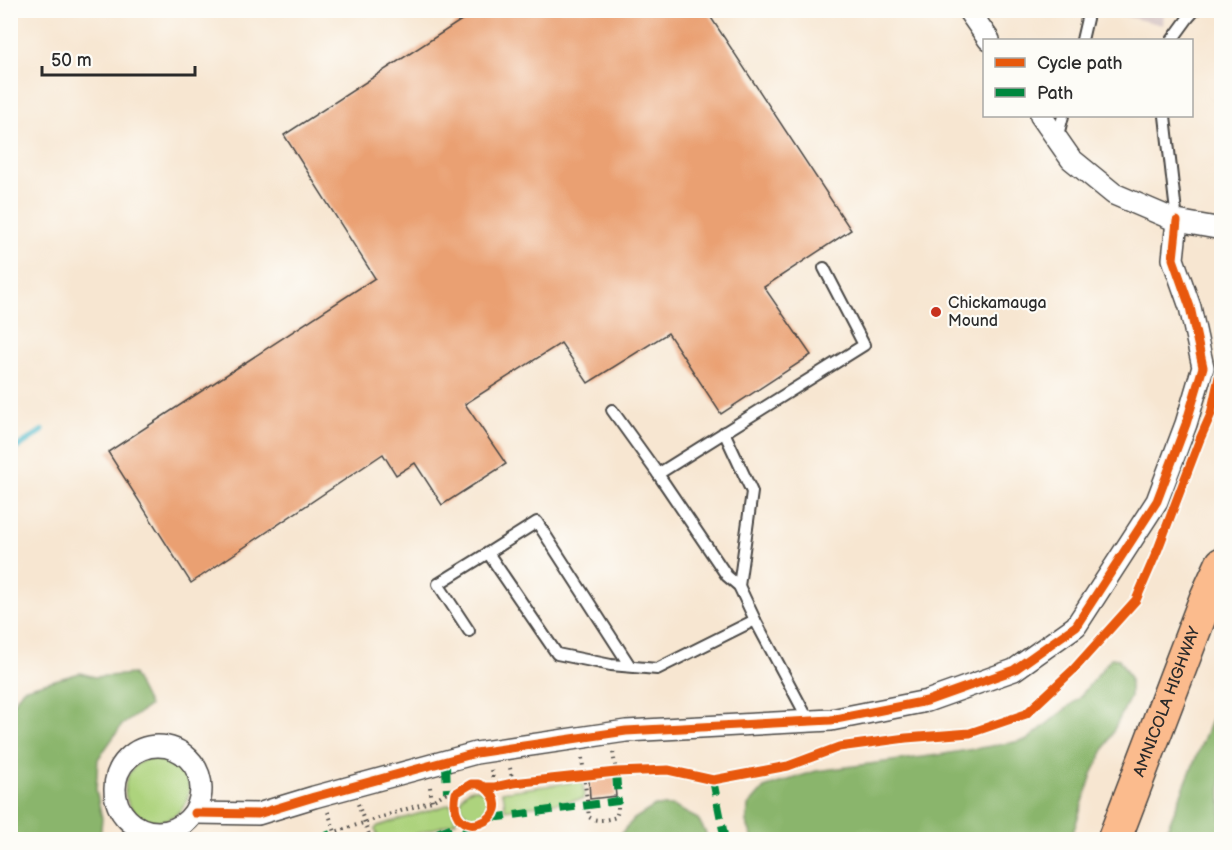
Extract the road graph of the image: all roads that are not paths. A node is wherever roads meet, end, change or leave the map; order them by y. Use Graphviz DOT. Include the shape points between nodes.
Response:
graph roads {
  1 [pos="968,10"];
  2 [pos="1089,10"];
  3 [pos="1196,10"];
  4 [pos="988,39"];
  5 [pos="1082,39"];
  6 [pos="1173,39"];
  7 [pos="1042,117"];
  8 [pos="1063,117"];
  9 [pos="1165,117"];
  10 [pos="1057,139"];
  11 [pos="1177,221"];
  12 [pos="1221,229"];
  13 [pos="824,268"];
  14 [pos="612,410"];
  15 [pos="724,432"];
  16 [pos="658,474"];
  17 [pos="488,553"];
  18 [pos="1221,564"];
  19 [pos="739,586"];
  20 [pos="755,620"];
  21 [pos="470,631"];
  22 [pos="630,666"];
  23 [pos="809,721"];
  24 [pos="195,813"];
  25 [pos="1114,840"];
  1 -- 4 [label="street"];
  2 -- 5 [label="lane"];
  3 -- 6 [label="lane"];
  7 -- 10 [label="street"];
  8 -- 10 [label="lane"];
  9 -- 11 [label="lane"];
  10 -- 11 [label="street" via="1071,159 1114,194"];
  11 -- 12 [label="street"];
  11 -- 23 [label="street" via="1173,259 1190,308 1203,367 1157,501 1076,626 1014,670 949,694 831,720"];
  13 -- 15 [label="lane" via="864,345"];
  14 -- 16 [label="lane"];
  15 -- 16 [label="lane"];
  15 -- 19 [label="lane" via="752,492"];
  16 -- 19 [label="lane" via="727,576"];
  17 -- 21 [label="lane" via="438,584"];
  17 -- 22 [label="lane" via="557,654"];
  17 -- 22 [label="lane" via="537,522"];
  18 -- 25 [label="main road, AMNICOLA HIGHWAY"];
  19 -- 20 [label="lane"];
  20 -- 22 [label="lane" via="657,669"];
  20 -- 23 [label="lane"];
  23 -- 24 [label="street" via="626,731 476,753 258,814"];
  24 -- 24 [label="street" via="202,786 191,760 180,752 153,746 139,750 119,769 114,783 120,812 142,831 171,831"];
}
